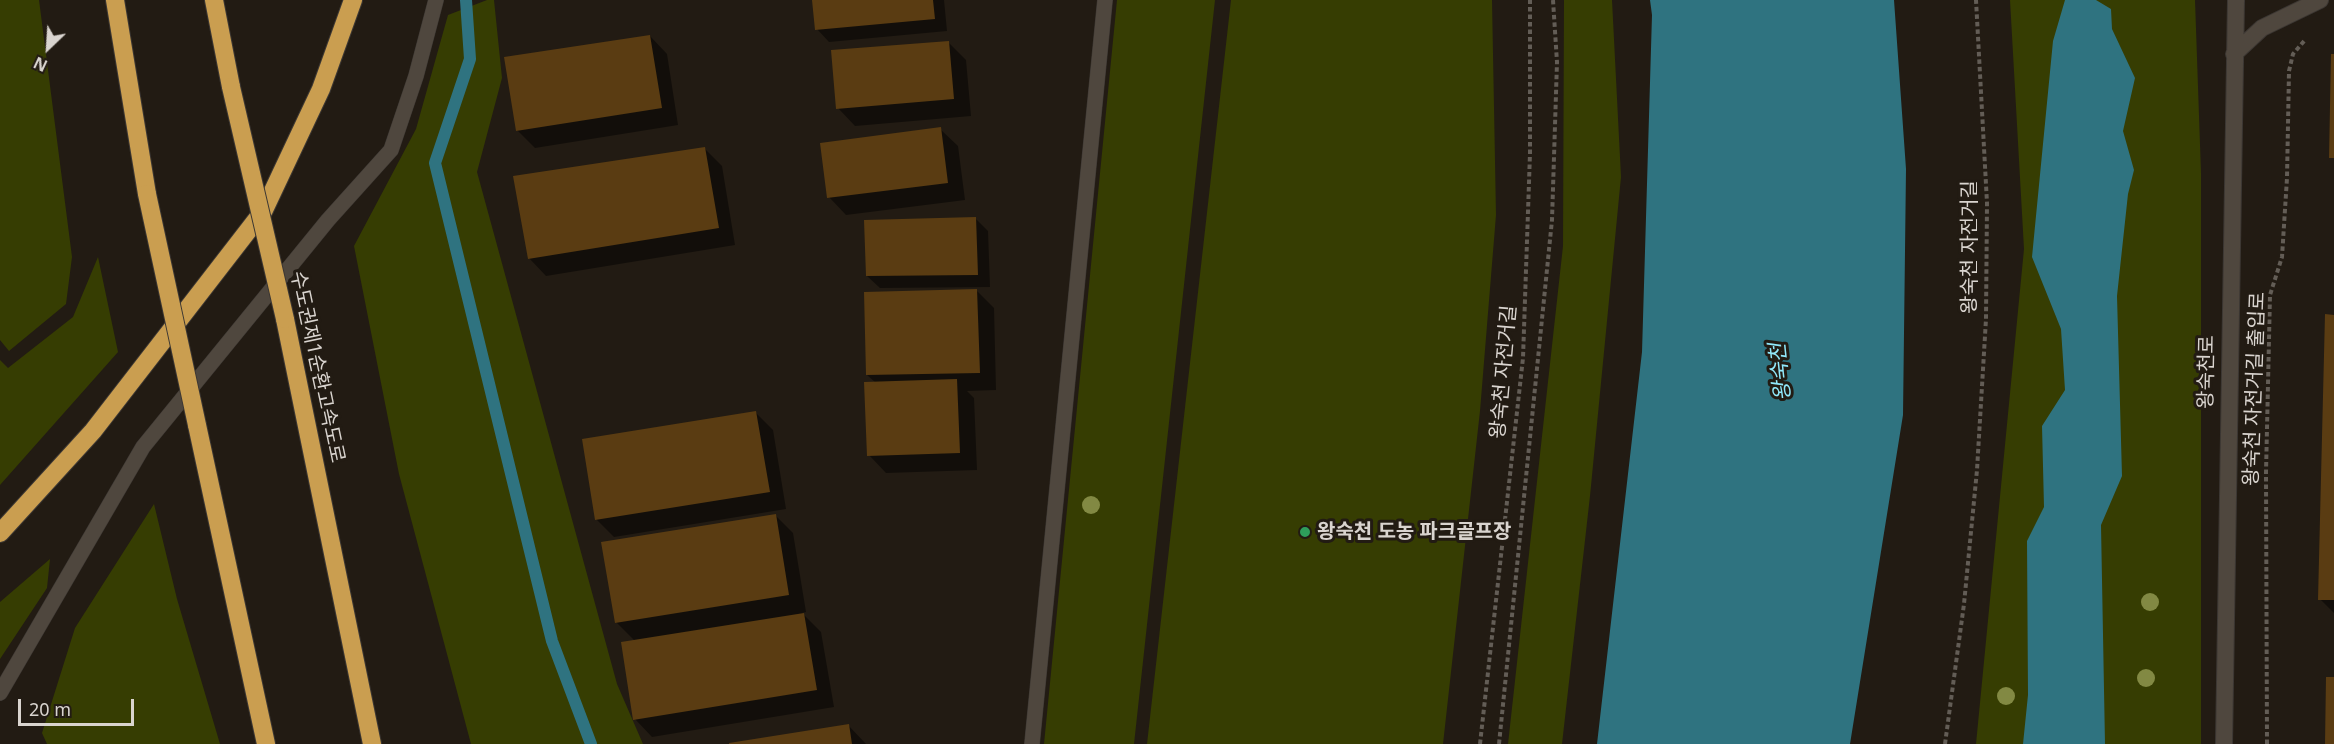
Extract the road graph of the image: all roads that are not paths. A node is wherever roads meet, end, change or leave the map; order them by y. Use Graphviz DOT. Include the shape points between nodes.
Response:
graph roads {
  1 [pos="115,0"];
  2 [pos="214,0"];
  3 [pos="353,0"];
  4 [pos="436,0"];
  5 [pos="1105,0"];
  6 [pos="2236,0"];
  7 [pos="2320,0"];
  8 [pos="2234,54"];
  9 [pos="0,532"];
  10 [pos="0,693"];
  11 [pos="266,744"];
  12 [pos="372,744"];
  13 [pos="1032,744"];
  14 [pos="2224,744"];
  1 -- 11 [label="highway, bridge" via="147,194"];
  2 -- 12 [label="highway, 수도권제1순환고속도로, bridge"];
  3 -- 9 [label="highway" via="321,89 264,210 93,431"];
  4 -- 10 [label="lane" via="391,150 328,220 143,447"];
  5 -- 13 [label="lane"];
  6 -- 8 [label="street, 왕숙천로"];
  7 -- 8 [label="street" via="2262,28"];
  8 -- 14 [label="street, 왕숙천로"];
}
